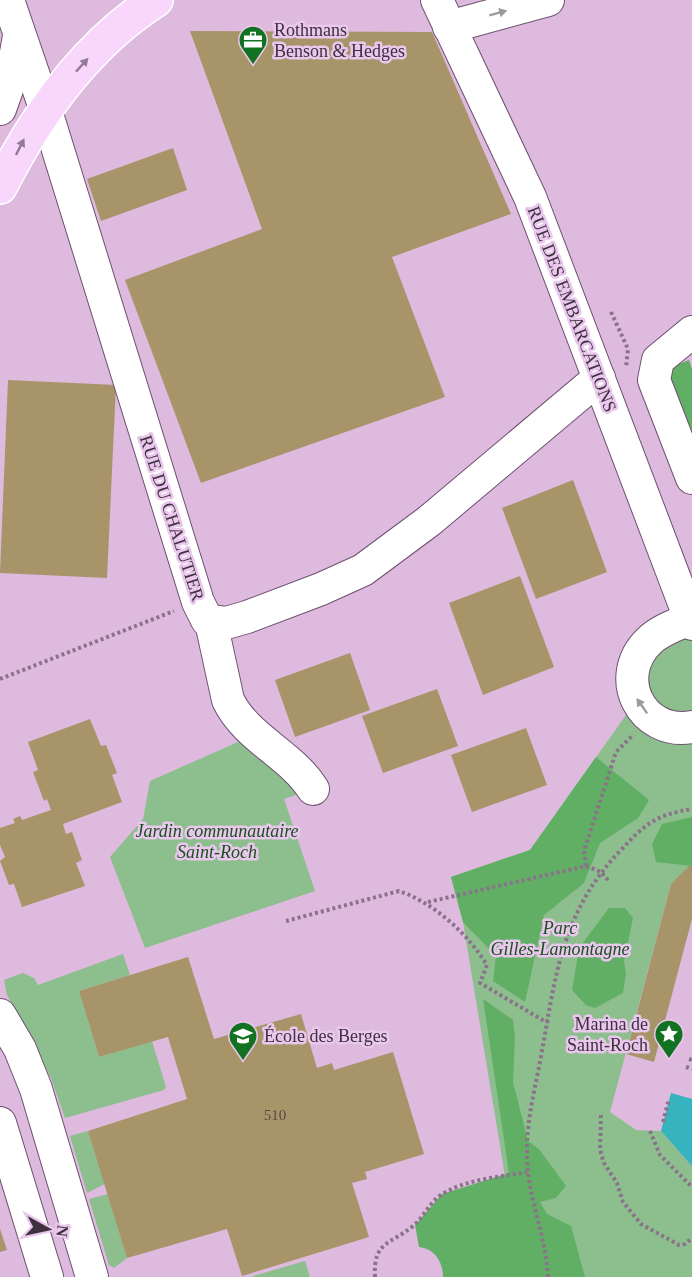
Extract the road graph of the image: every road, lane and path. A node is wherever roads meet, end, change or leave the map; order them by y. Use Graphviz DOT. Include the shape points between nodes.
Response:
graph roads {
  1 [pos="8,0"];
  2 [pos="24,0"];
  3 [pos="156,0"];
  4 [pos="548,0"];
  5 [pos="443,13"];
  6 [pos="19,37"];
  7 [pos="0,109"];
  8 [pos="46,111"];
  9 [pos="0,187"];
  10 [pos="692,332"];
  11 [pos="599,378"];
  12 [pos="692,478"];
  13 [pos="204,612"];
  14 [pos="690,615"];
  15 [pos="0,679"];
  16 [pos="650,717"];
  17 [pos="692,727"];
  18 [pos="313,789"];
  19 [pos="692,808"];
  20 [pos="586,866"];
  21 [pos="600,872"];
  22 [pos="608,880"];
  23 [pos="427,902"];
  24 [pos="286,921"];
  25 [pos="0,1015"];
  26 [pos="548,1021"];
  27 [pos="686,1067"];
  28 [pos="692,1069"];
  29 [pos="669,1099"];
  30 [pos="601,1115"];
  31 [pos="0,1122"];
  32 [pos="663,1122"];
  33 [pos="650,1131"];
  34 [pos="527,1172"];
  35 [pos="692,1188"];
  36 [pos="692,1238"];
  37 [pos="47,1277"];
  38 [pos="92,1277"];
  39 [pos="375,1277"];
  40 [pos="548,1277"];
  1 -- 6 [label="street, RUE DU CHALUTIER"];
  2 -- 6 [label="street"];
  8 -- 3 [label="main road, one-way" via="78,69 114,32"];
  5 -- 4 [label="street, one-way"];
  5 -- 11 [label="street, RUE DES EMBARCATIONS" via="530,197"];
  6 -- 7 [label="street"];
  6 -- 8 [label="street, RUE DU CHALUTIER"];
  9 -- 8 [label="main road, one-way" via="24,139"];
  8 -- 13 [label="street, RUE DU CHALUTIER"];
  10 -- 12 [label="street" via="658,360 654,380"];
  11 -- 13 [label="street, RUE DU CHALUTIER" via="429,521 363,570 226,623"];
  11 -- 14 [label="street, RUE DES EMBARCATIONS"];
  13 -- 15 [label="path"];
  13 -- 18 [label="street" via="233,711 243,724 293,763"];
  16 -- 14 [label="street, one-way" via="632,689 631,672 637,656 658,633"];
  16 -- 17 [label="street" via="675,728"];
  16 -- 20 [label="path" via="616,752 584,851"];
  19 -- 21 [label="path" via="649,822"];
  20 -- 21 [label="path"];
  20 -- 23 [label="path"];
  21 -- 22 [label="path"];
  21 -- 26 [label="path" via="572,920 562,947"];
  23 -- 24 [label="path" via="399,891"];
  23 -- 26 [label="path" via="478,950 487,965 480,983"];
  25 -- 38 [label="street" via="20,1049 36,1089"];
  26 -- 34 [label="path" via="530,1107"];
  27 -- 28 [label="path"];
  29 -- 32 [label="path"];
  30 -- 36 [label="path" via="600,1150 630,1211 641,1224 679,1245"];
  31 -- 37 [label="street"];
  33 -- 35 [label="path" via="660,1155"];
  34 -- 39 [label="path" via="473,1182 442,1194 415,1225 380,1246 374,1262"];
  34 -- 40 [label="path"];
}
